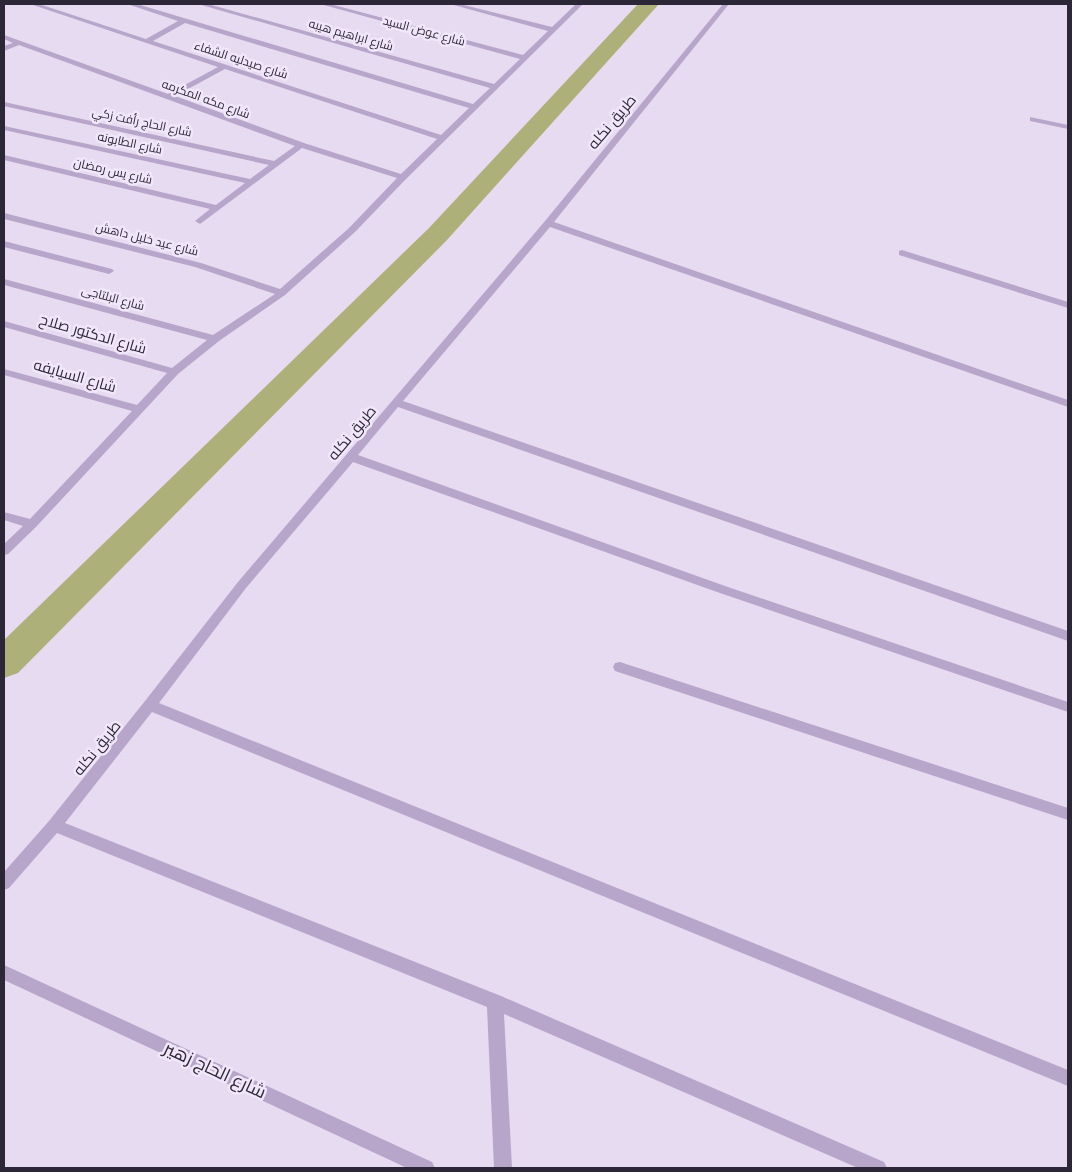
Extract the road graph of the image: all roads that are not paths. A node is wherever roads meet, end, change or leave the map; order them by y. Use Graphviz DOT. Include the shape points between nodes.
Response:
graph roads {
  1 [pos="33,4"];
  2 [pos="54,4"];
  3 [pos="130,4"];
  4 [pos="202,4"];
  5 [pos="323,4"];
  6 [pos="452,4"];
  7 [pos="726,4"];
  8 [pos="576,5"];
  9 [pos="46,8"];
  10 [pos="185,20"];
  11 [pos="554,30"];
  12 [pos="4,38"];
  13 [pos="147,41"];
  14 [pos="18,42"];
  15 [pos="4,50"];
  16 [pos="525,58"];
  17 [pos="224,66"];
  18 [pos="495,87"];
  19 [pos="168,97"];
  20 [pos="4,104"];
  21 [pos="474,107"];
  22 [pos="1033,119"];
  23 [pos="4,128"];
  24 [pos="1068,128"];
  25 [pos="443,138"];
  26 [pos="301,145"];
  27 [pos="4,158"];
  28 [pos="275,164"];
  29 [pos="403,177"];
  30 [pos="252,182"];
  31 [pos="217,208"];
  32 [pos="4,216"];
  33 [pos="200,221"];
  34 [pos="548,223"];
  35 [pos="4,244"];
  36 [pos="902,253"];
  37 [pos="109,271"];
  38 [pos="4,282"];
  39 [pos="282,293"];
  40 [pos="1068,305"];
  41 [pos="4,324"];
  42 [pos="215,339"];
  43 [pos="4,372"];
  44 [pos="174,372"];
  45 [pos="397,403"];
  46 [pos="1068,404"];
  47 [pos="138,410"];
  48 [pos="351,457"];
  49 [pos="4,516"];
  50 [pos="32,524"];
  51 [pos="4,551"];
  52 [pos="1068,636"];
  53 [pos="620,667"];
  54 [pos="150,705"];
  55 [pos="1068,708"];
  56 [pos="1068,814"];
  57 [pos="54,825"];
  58 [pos="4,883"];
  59 [pos="4,972"];
  60 [pos="495,1002"];
  61 [pos="1068,1078"];
  62 [pos="426,1168"];
  63 [pos="503,1168"];
  64 [pos="878,1168"];
  1 -- 9 [label="street, شارع صيدليه الشفاء"];
  2 -- 9 [label="street"];
  3 -- 10 [label="street"];
  4 -- 18 [label="street, شارع ابراهيم هيبه"];
  5 -- 16 [label="street, شارع عوض السيد"];
  6 -- 11 [label="street"];
  7 -- 34 [label="street, طريق نكله"];
  8 -- 11 [label="street"];
  9 -- 13 [label="street, شارع صيدليه الشفاء"];
  10 -- 13 [label="street"];
  10 -- 21 [label="street"];
  11 -- 16 [label="street"];
  12 -- 14 [label="street, شارع مكه المكرمه"];
  13 -- 17 [label="street, شارع صيدليه الشفاء"];
  14 -- 15 [label="street"];
  14 -- 19 [label="street, شارع مكه المكرمه"];
  16 -- 18 [label="street"];
  17 -- 19 [label="street"];
  17 -- 25 [label="street, شارع صيدليه الشفاء"];
  18 -- 21 [label="street"];
  19 -- 26 [label="street, شارع مكه المكرمه"];
  20 -- 28 [label="street, شارع الحاج رأفت زكي"];
  21 -- 25 [label="street"];
  22 -- 24 [label="street"];
  23 -- 30 [label="street, شارع الطابونه"];
  25 -- 29 [label="street"];
  26 -- 28 [label="street"];
  26 -- 29 [label="street, شارع مكه المكرمه"];
  27 -- 31 [label="street, شارع يس رمضان"];
  28 -- 30 [label="street"];
  29 -- 39 [label="street" via="352,230"];
  30 -- 31 [label="street"];
  31 -- 33 [label="street"];
  32 -- 39 [label="street, شارع عيد خليل داهش" via="198,265"];
  34 -- 45 [label="street, طريق نكله"];
  34 -- 46 [label="street"];
  35 -- 37 [label="street"];
  36 -- 40 [label="street"];
  38 -- 42 [label="street, شارع البلتاجى"];
  39 -- 42 [label="street"];
  41 -- 44 [label="street, شارع الدكتور صلاح"];
  42 -- 44 [label="street"];
  43 -- 47 [label="street, شارع السيايفه"];
  44 -- 47 [label="street"];
  45 -- 48 [label="street, طريق نكله"];
  45 -- 52 [label="street"];
  47 -- 50 [label="street"];
  48 -- 54 [label="street, طريق نكله" via="242,585"];
  48 -- 55 [label="street"];
  49 -- 50 [label="street"];
  50 -- 51 [label="street"];
  53 -- 56 [label="street"];
  54 -- 57 [label="street, طريق نكله"];
  54 -- 61 [label="street"];
  57 -- 58 [label="street, طريق نكله"];
  57 -- 60 [label="street"];
  59 -- 62 [label="street, شارع الحاج زهير"];
  60 -- 63 [label="street"];
  60 -- 64 [label="street"];
}
